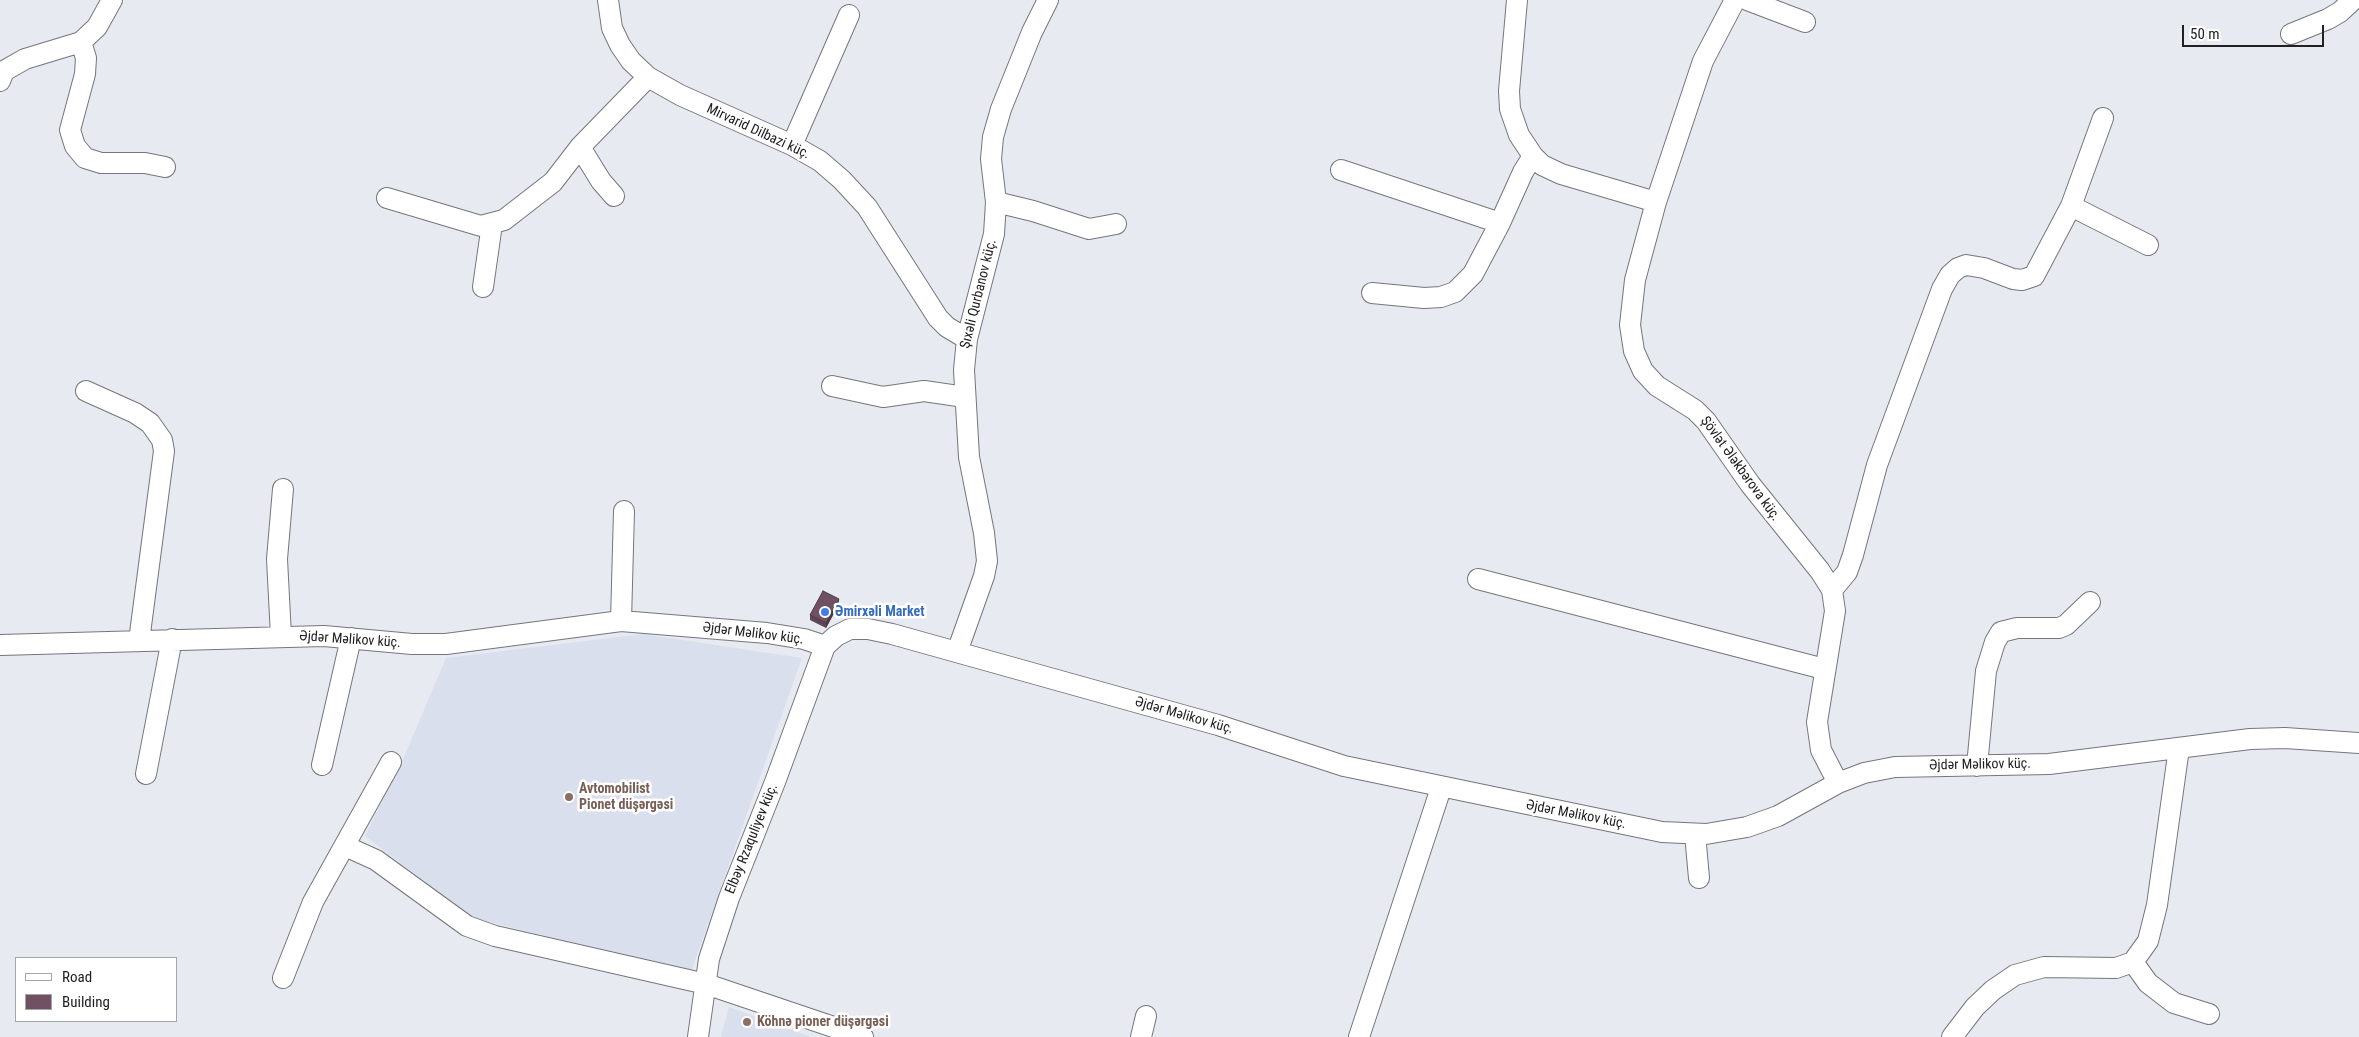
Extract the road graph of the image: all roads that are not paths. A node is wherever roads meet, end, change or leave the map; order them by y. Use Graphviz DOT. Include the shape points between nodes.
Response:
graph roads {
  1 [pos="112,0"];
  2 [pos="608,0"];
  3 [pos="1048,0"];
  4 [pos="1517,0"];
  5 [pos="1735,0"];
  6 [pos="1747,0"];
  7 [pos="2353,0"];
  8 [pos="849,15"];
  9 [pos="1805,22"];
  10 [pos="2291,34"];
  11 [pos="81,42"];
  12 [pos="1,73"];
  13 [pos="648,77"];
  14 [pos="2103,118"];
  15 [pos="792,145"];
  16 [pos="580,148"];
  17 [pos="1534,156"];
  18 [pos="165,168"];
  19 [pos="1341,170"];
  20 [pos="614,196"];
  21 [pos="387,198"];
  22 [pos="996,202"];
  23 [pos="1656,202"];
  24 [pos="2071,206"];
  25 [pos="1500,223"];
  26 [pos="492,224"];
  27 [pos="1116,224"];
  28 [pos="2148,245"];
  29 [pos="483,287"];
  30 [pos="1372,293"];
  31 [pos="967,339"];
  32 [pos="832,386"];
  33 [pos="86,391"];
  34 [pos="965,397"];
  35 [pos="283,490"];
  36 [pos="624,511"];
  37 [pos="1478,579"];
  38 [pos="1832,590"];
  39 [pos="2090,602"];
  40 [pos="621,621"];
  41 [pos="280,636"];
  42 [pos="351,638"];
  43 [pos="172,639"];
  44 [pos="139,641"];
  45 [pos="0,645"];
  46 [pos="826,646"];
  47 [pos="957,652"];
  48 [pos="1824,669"];
  49 [pos="2359,743"];
  50 [pos="2179,748"];
  51 [pos="390,762"];
  52 [pos="322,765"];
  53 [pos="1978,766"];
  54 [pos="146,774"];
  55 [pos="1838,783"];
  56 [pos="1442,788"];
  57 [pos="1694,834"];
  58 [pos="345,846"];
  59 [pos="1699,878"];
  60 [pos="2133,962"];
  61 [pos="283,978"];
  62 [pos="706,984"];
  63 [pos="2209,1014"];
  64 [pos="1146,1016"];
  65 [pos="698,1037"];
  66 [pos="863,1037"];
  67 [pos="1141,1037"];
  68 [pos="1359,1037"];
  69 [pos="1952,1037"];
  1 -- 11 [label="street" via="97,27"];
  2 -- 13 [label="street, Mirvarid Dilbazi küç." via="612,28 620,45"];
  3 -- 22 [label="street, Şıxəli Qurbanov küç." via="1004,100 993,136 991,158"];
  4 -- 17 [label="street" via="1510,109 1519,134"];
  5 -- 23 [label="street, Şövlət Ələkbərova küç." via="1703,61"];
  6 -- 9 [label="street"];
  7 -- 10 [label="street" via="2328,19"];
  8 -- 15 [label="street"];
  11 -- 12 [label="street" via="25,59"];
  11 -- 18 [label="street" via="86,58 85,74 70,130 75,146 85,158 101,163 145,163"];
  13 -- 15 [label="street, Mirvarid Dilbazi küç." via="680,95"];
  13 -- 16 [label="street"];
  14 -- 24 [label="street"];
  15 -- 31 [label="street, Mirvarid Dilbazi küç." via="820,161 867,207 938,318"];
  16 -- 20 [label="street"];
  16 -- 26 [label="street" via="538,196 504,220"];
  17 -- 23 [label="street" via="1542,165 1560,174"];
  17 -- 25 [label="street" via="1523,172"];
  19 -- 25 [label="street"];
  21 -- 26 [label="street" via="482,226"];
  22 -- 27 [label="street" via="1089,229"];
  22 -- 31 [label="street, Şıxəli Qurbanov küç." via="994,234"];
  23 -- 38 [label="street, Şövlət Ələkbərova küç." via="1636,280 1630,325 1634,351 1643,371 1657,386 1696,410 1706,420 1750,484"];
  24 -- 28 [label="street"];
  24 -- 38 [label="street" via="2034,276 2013,279 1966,265 1950,275 1877,465 1847,572"];
  25 -- 30 [label="street" via="1473,274 1455,292 1424,298"];
  26 -- 29 [label="street"];
  31 -- 34 [label="street, Şıxəli Qurbanov küç." via="964,353"];
  32 -- 34 [label="street" via="883,397 924,391"];
  33 -- 44 [label="street" via="135,413 150,423 162,440 164,451"];
  34 -- 47 [label="street, Şıxəli Qurbanov küç." via="969,457 987,561"];
  35 -- 41 [label="street" via="277,559"];
  36 -- 40 [label="street"];
  37 -- 48 [label="street"];
  38 -- 48 [label="street, Şövlət Ələkbərova küç." via="1835,611"];
  39 -- 53 [label="street" via="2059,628 2017,628 2001,632 1986,671"];
  40 -- 42 [label="street, Əjdər Məlikov küç." via="446,644"];
  40 -- 46 [label="street, Əjdər Məlikov küç." via="767,633"];
  41 -- 42 [label="street, Əjdər Məlikov küç."];
  41 -- 43 [label="street, Əjdər Məlikov küç."];
  42 -- 52 [label="street"];
  43 -- 44 [label="street, Əjdər Məlikov küç."];
  43 -- 54 [label="street"];
  44 -- 45 [label="street, Əjdər Məlikov küç."];
  46 -- 47 [label="street, Əjdər Məlikov küç." via="850,629 868,628"];
  46 -- 62 [label="street, Elbəy Rzaquliyev küç." via="717,929"];
  47 -- 56 [label="street, Əjdər Məlikov küç." via="1218,725 1344,766"];
  48 -- 55 [label="street, Şövlət Ələkbərova küç." via="1819,739 1821,750"];
  49 -- 50 [label="street, Əjdər Məlikov küç." via="2285,738"];
  50 -- 53 [label="street, Əjdər Məlikov küç." via="2049,764"];
  50 -- 60 [label="street" via="2157,905 2148,941"];
  51 -- 58 [label="street"];
  53 -- 55 [label="street, Əjdər Məlikov küç." via="1895,767 1864,773"];
  55 -- 57 [label="street, Əjdər Məlikov küç." via="1778,816 1723,832"];
  56 -- 57 [label="street, Əjdər Məlikov küç." via="1662,832"];
  56 -- 68 [label="street"];
  57 -- 59 [label="street"];
  58 -- 61 [label="street" via="313,902"];
  58 -- 62 [label="street" via="376,860 467,926 495,936"];
  60 -- 63 [label="street" via="2148,983 2174,1003"];
  60 -- 69 [label="street" via="2116,968 2044,967 2016,975 1975,1007"];
  62 -- 65 [label="street, Elbəy Rzaquliyev küç."];
  62 -- 66 [label="street"];
  64 -- 67 [label="street"];
}
